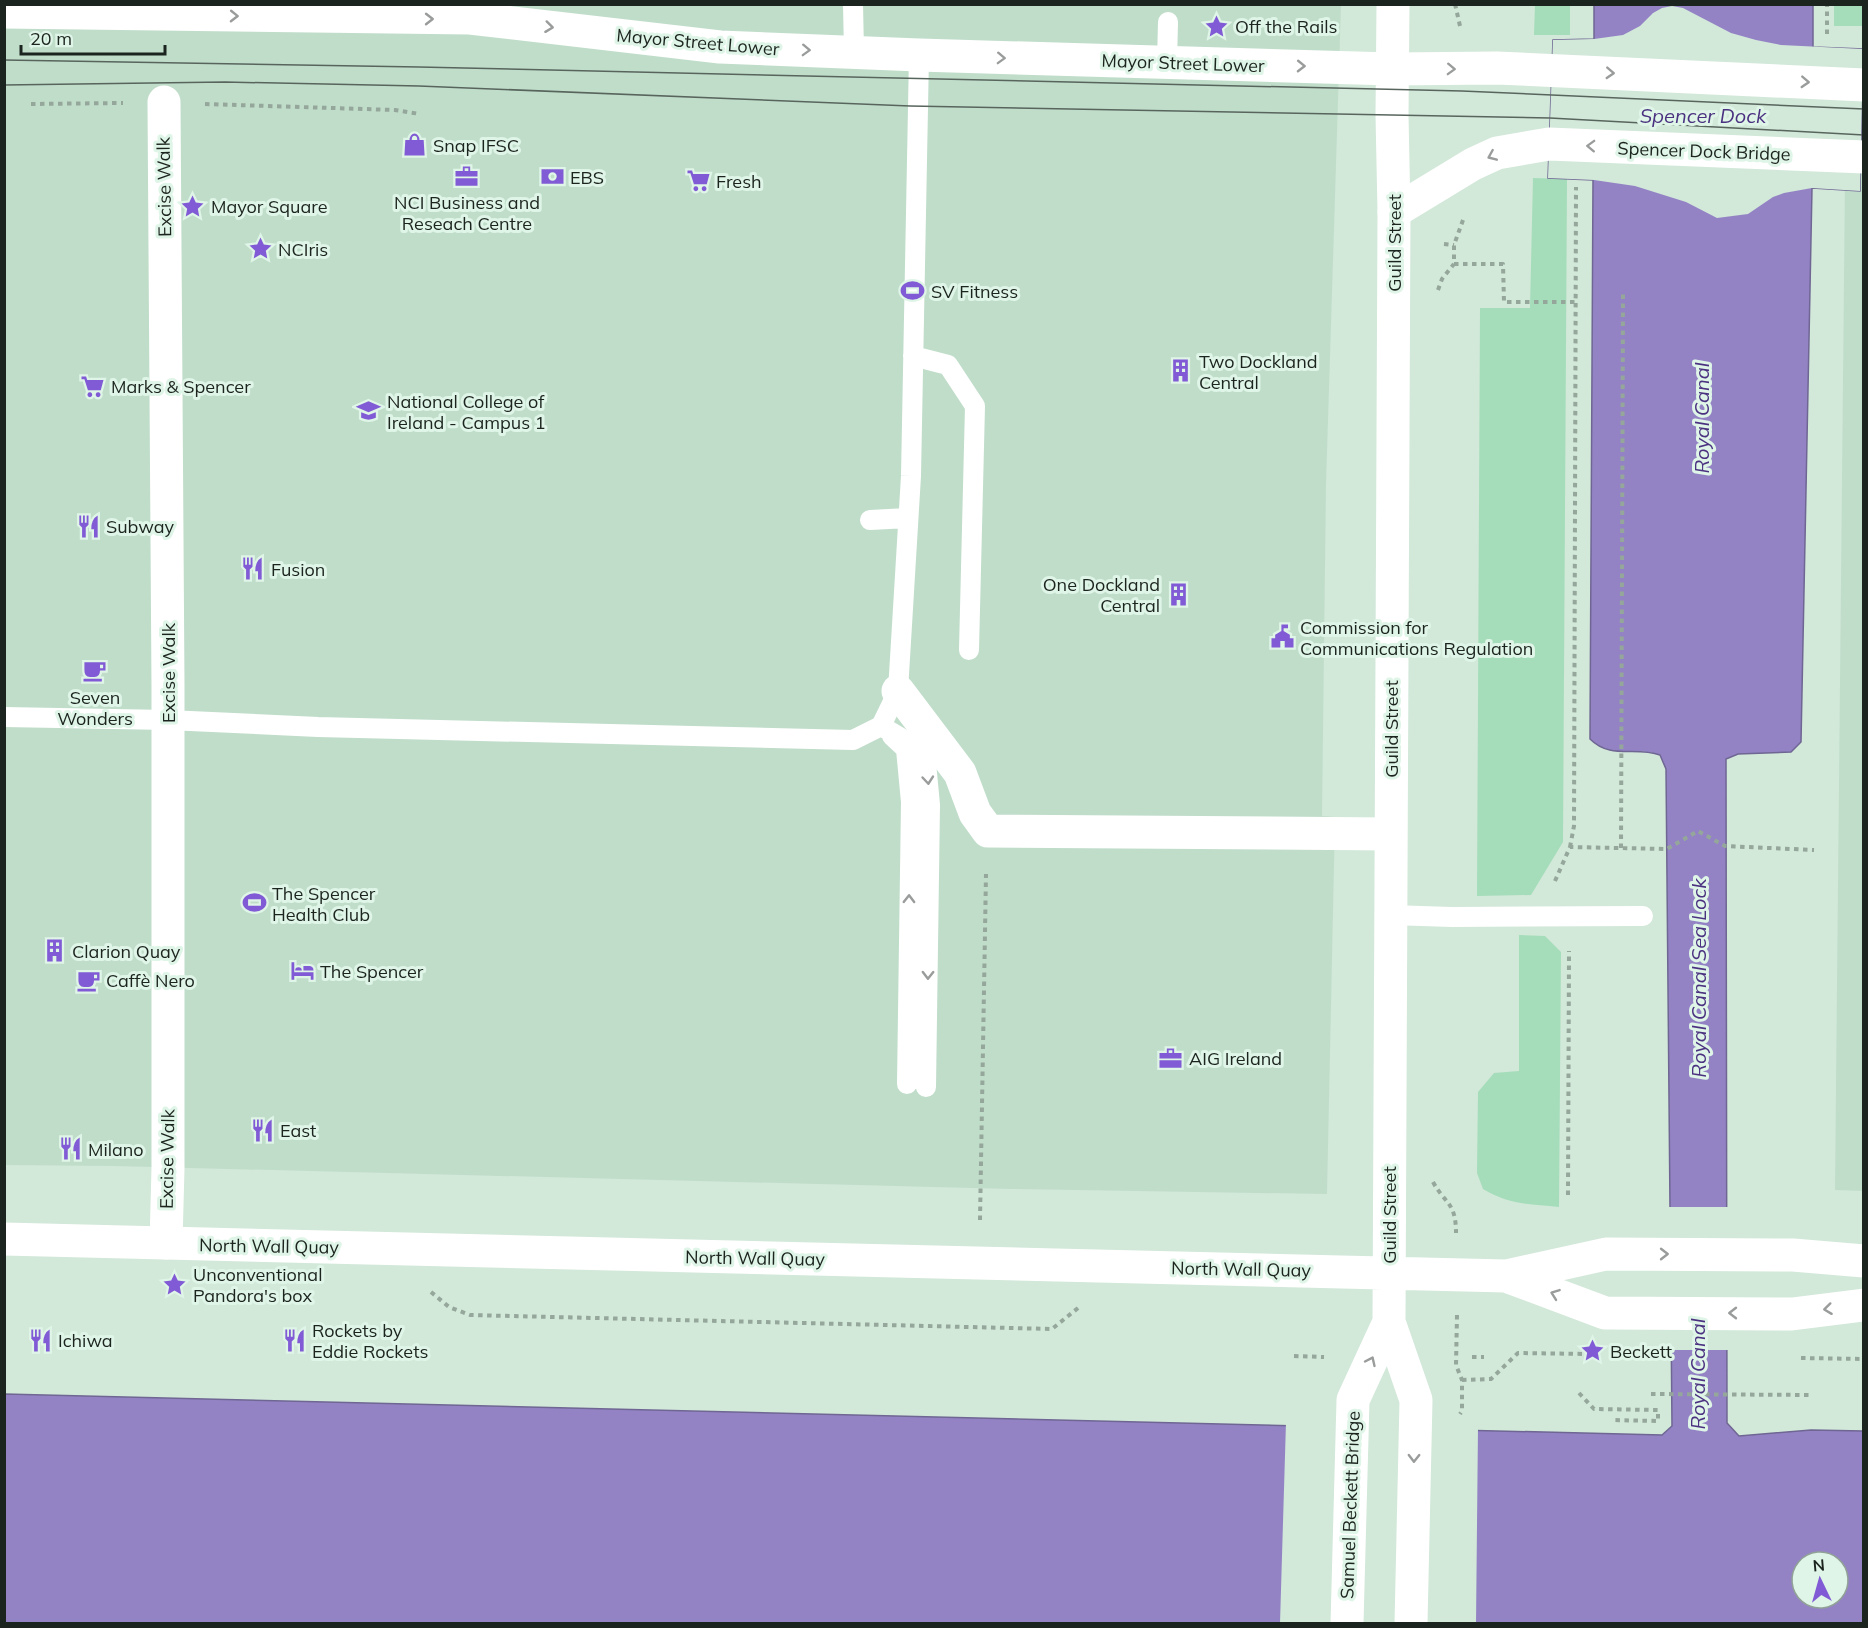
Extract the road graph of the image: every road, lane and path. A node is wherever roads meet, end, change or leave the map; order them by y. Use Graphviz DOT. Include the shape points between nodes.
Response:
graph roads {
  1 [pos="853,4"];
  2 [pos="1393,4"];
  3 [pos="1455,4"];
  4 [pos="1827,4"];
  5 [pos="4,12"];
  6 [pos="1168,22"];
  7 [pos="1462,34"];
  8 [pos="1827,34"];
  9 [pos="854,51"];
  10 [pos="919,56"];
  11 [pos="1167,63"];
  12 [pos="1392,69"];
  13 [pos="1862,85"];
  14 [pos="164,102"];
  15 [pos="31,104"];
  16 [pos="420,114"];
  17 [pos="1861,157"];
  18 [pos="1576,180"];
  19 [pos="1394,212"];
  20 [pos="1467,215"];
  21 [pos="1444,244"];
  22 [pos="1454,245"];
  23 [pos="1454,264"];
  24 [pos="1442,279"];
  25 [pos="1623,293"];
  26 [pos="1576,302"];
  27 [pos="913,356"];
  28 [pos="908,518"];
  29 [pos="870,520"];
  30 [pos="969,650"];
  31 [pos="898,691"];
  32 [pos="4,717"];
  33 [pos="168,720"];
  34 [pos="881,726"];
  35 [pos="988,831"];
  36 [pos="1390,834"];
  37 [pos="1570,847"];
  38 [pos="1622,848"];
  39 [pos="1814,850"];
  40 [pos="1389,915"];
  41 [pos="1643,916"];
  42 [pos="1539,917"];
  43 [pos="917,1085"];
  44 [pos="1568,1195"];
  45 [pos="4,1239"];
  46 [pos="166,1243"];
  47 [pos="400,1249"];
  48 [pos="1863,1261"];
  49 [pos="979,1263"];
  50 [pos="1130,1267"];
  51 [pos="1389,1273"];
  52 [pos="1506,1276"];
  53 [pos="1863,1305"];
  54 [pos="1389,1322"];
  55 [pos="1457,1322"];
  56 [pos="1596,1354"];
  57 [pos="1294,1356"];
  58 [pos="1324,1357"];
  59 [pos="1472,1357"];
  60 [pos="1484,1357"];
  61 [pos="1579,1393"];
  62 [pos="1651,1394"];
  63 [pos="1811,1395"];
  64 [pos="1611,1420"];
  65 [pos="1347,1623"];
  66 [pos="1411,1623"];
  1 -- 9 [label="lane"];
  2 -- 12 [label="street, Guild Street"];
  3 -- 7 [label="path"];
  4 -- 8 [label="path"];
  5 -- 9 [label="street, Mayor Street Lower, one-way" via="470,18 498,14 720,47"];
  6 -- 11 [label="lane"];
  9 -- 10 [label="street, Mayor Street Lower"];
  10 -- 11 [label="street, Mayor Street Lower, one-way"];
  10 -- 27 [label="lane"];
  11 -- 12 [label="street, Mayor Street Lower, one-way"];
  12 -- 13 [label="street, Mayor Street Lower, one-way" via="1497,68"];
  12 -- 19 [label="street, Guild Street"];
  14 -- 15 [label="path"];
  14 -- 16 [label="path"];
  14 -- 33 [label="street, Excise Walk"];
  17 -- 19 [label="street, Spencer Dock Bridge, one-way" via="1549,144 1497,153"];
  18 -- 26 [label="path"];
  19 -- 36 [label="street, Guild Street"];
  20 -- 22 [label="path"];
  21 -- 22 [label="path"];
  22 -- 23 [label="path"];
  23 -- 24 [label="path"];
  23 -- 26 [label="path" via="1503,264 1504,302"];
  25 -- 38 [label="path"];
  26 -- 37 [label="path" via="1574,826"];
  27 -- 28 [label="lane"];
  27 -- 30 [label="lane" via="948,365 975,406"];
  28 -- 29 [label="lane"];
  28 -- 31 [label="lane"];
  31 -- 34 [label="lane"];
  31 -- 35 [label="street" via="960,773 975,813"];
  32 -- 33 [label="lane"];
  33 -- 34 [label="lane" via="853,740"];
  33 -- 46 [label="street, Excise Walk"];
  34 -- 43 [label="lane" via="925,752 930,805"];
  35 -- 36 [label="street"];
  35 -- 49 [label="path"];
  36 -- 40 [label="street, Guild Street"];
  37 -- 38 [label="path"];
  37 -- 42 [label="path"];
  38 -- 39 [label="path" via="1667,849 1698,831 1725,846"];
  40 -- 42 [label="lane"];
  40 -- 51 [label="street, Guild Street"];
  41 -- 42 [label="lane"];
  42 -- 44 [label="path" via="1569,939"];
  45 -- 46 [label="street, North Wall Quay"];
  46 -- 47 [label="street, North Wall Quay"];
  47 -- 49 [label="street, North Wall Quay"];
  47 -- 50 [label="path" via="430,1292 449,1307 470,1315 1052,1329"];
  52 -- 48 [label="street, North Wall Quay, one-way" via="1606,1254 1793,1255"];
  49 -- 50 [label="street, North Wall Quay"];
  50 -- 51 [label="street, North Wall Quay"];
  51 -- 52 [label="street, North Wall Quay"];
  51 -- 54 [label="street, Samuel Beckett Bridge"];
  53 -- 52 [label="street, North Wall Quay, one-way" via="1792,1314 1605,1312"];
  65 -- 54 [label="street, Samuel Beckett Bridge, one-way" via="1353,1400"];
  54 -- 66 [label="street, Samuel Beckett Bridge, one-way" via="1416,1400"];
  55 -- 56 [label="path" via="1456,1365 1462,1380 1491,1379 1518,1353"];
  57 -- 58 [label="path"];
  59 -- 60 [label="path"];
  61 -- 64 [label="path" via="1594,1409 1658,1410 1658,1421"];
  62 -- 63 [label="path"];
}
